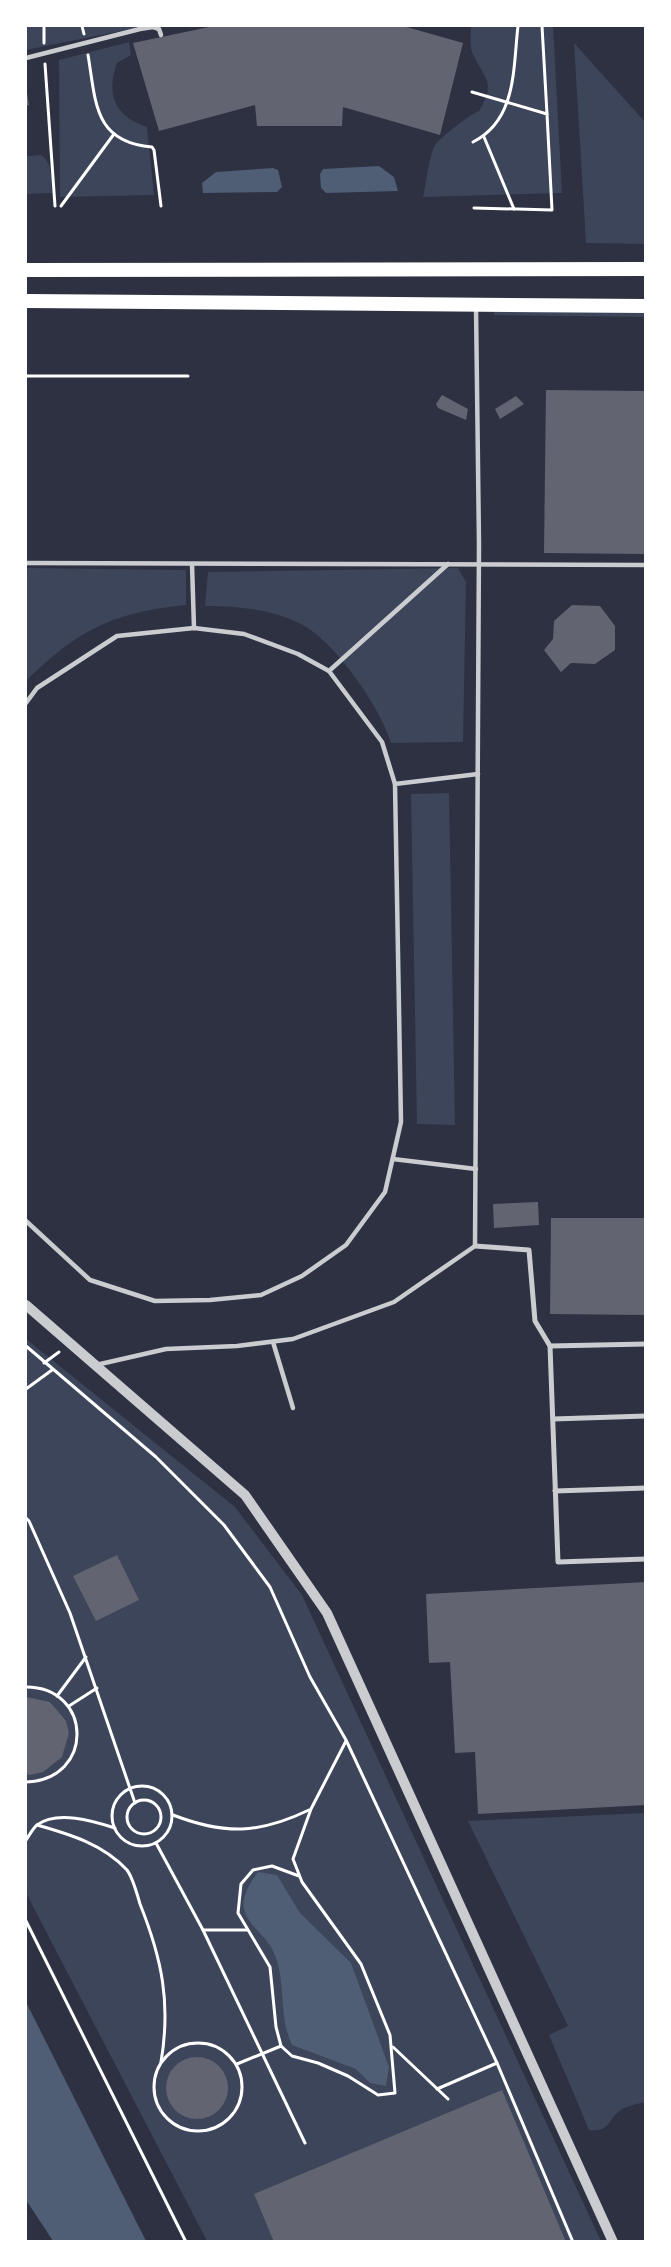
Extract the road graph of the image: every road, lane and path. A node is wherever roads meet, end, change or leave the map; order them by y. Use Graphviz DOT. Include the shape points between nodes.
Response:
graph roads {
  1 [pos="44,26"];
  2 [pos="82,26"];
  3 [pos="518,26"];
  4 [pos="542,26"];
  5 [pos="161,35"];
  6 [pos="86,43"];
  7 [pos="44,54"];
  8 [pos="26,58"];
  9 [pos="472,92"];
  10 [pos="508,103"];
  11 [pos="547,114"];
  12 [pos="114,134"];
  13 [pos="484,137"];
  14 [pos="473,142"];
  15 [pos="55,206"];
  16 [pos="61,206"];
  17 [pos="161,206"];
  18 [pos="474,208"];
  19 [pos="514,209"];
  20 [pos="645,269"];
  21 [pos="26,270"];
  22 [pos="26,301"];
  23 [pos="476,304"];
  24 [pos="645,306"];
  25 [pos="26,376"];
  26 [pos="188,376"];
  27 [pos="26,563"];
  28 [pos="479,563"];
  29 [pos="192,564"];
  30 [pos="447,564"];
  31 [pos="645,566"];
  32 [pos="194,628"];
  33 [pos="329,671"];
  34 [pos="26,702"];
  35 [pos="478,774"];
  36 [pos="395,784"];
  37 [pos="393,1159"];
  38 [pos="476,1169"];
  39 [pos="26,1221"];
  40 [pos="475,1246"];
  41 [pos="26,1305"];
  42 [pos="273,1342"];
  43 [pos="645,1344"];
  44 [pos="26,1346"];
  45 [pos="550,1346"];
  46 [pos="96,1365"];
  47 [pos="52,1370"];
  48 [pos="26,1389"];
  49 [pos="292,1408"];
  50 [pos="645,1416"];
  51 [pos="553,1419"];
  52 [pos="645,1488"];
  53 [pos="555,1491"];
  54 [pos="26,1518"];
  55 [pos="645,1558"];
  56 [pos="86,1657"];
  57 [pos="26,1687"];
  58 [pos="97,1688"];
  59 [pos="57,1695"];
  60 [pos="69,1706"];
  61 [pos="346,1740"];
  62 [pos="26,1782"];
  63 [pos="130,1787"];
  64 [pos="135,1803"];
  65 [pos="311,1809"];
  66 [pos="173,1815"];
  67 [pos="37,1825"];
  68 [pos="115,1828"];
  69 [pos="26,1840"];
  70 [pos="156,1843"];
  71 [pos="299,1876"];
  72 [pos="26,1922"];
  73 [pos="203,1930"];
  74 [pos="246,1930"];
  75 [pos="281,2046"];
  76 [pos="393,2047"];
  77 [pos="263,2054"];
  78 [pos="161,2062"];
  79 [pos="497,2062"];
  80 [pos="237,2064"];
  81 [pos="437,2089"];
  82 [pos="448,2099"];
  83 [pos="305,2143"];
  84 [pos="186,2241"];
  85 [pos="573,2241"];
  86 [pos="613,2241"];
  1 -- 7 [label="path"];
  2 -- 6 [label="path"];
  3 -- 10 [label="path"];
  4 -- 11 [label="path"];
  5 -- 6 [label="lane" via="153,27"];
  6 -- 7 [label="lane"];
  6 -- 12 [label="path" via="95,105"];
  7 -- 8 [label="lane"];
  7 -- 15 [label="path"];
  9 -- 10 [label="path"];
  10 -- 11 [label="path"];
  10 -- 13 [label="path"];
  11 -- 19 [label="path" via="552,210"];
  12 -- 16 [label="path"];
  12 -- 17 [label="path" via="154,150"];
  13 -- 14 [label="path"];
  13 -- 19 [label="path"];
  18 -- 19 [label="path"];
  20 -- 21 [label="highway"];
  22 -- 23 [label="highway"];
  23 -- 24 [label="highway"];
  23 -- 28 [label="lane"];
  25 -- 26 [label="path"];
  27 -- 29 [label="lane"];
  28 -- 30 [label="lane"];
  28 -- 31 [label="lane"];
  28 -- 35 [label="lane"];
  29 -- 30 [label="lane"];
  29 -- 32 [label="lane"];
  30 -- 33 [label="lane"];
  32 -- 33 [label="lane" via="244,634 298,654"];
  32 -- 34 [label="lane" via="117,636 37,688"];
  33 -- 36 [label="lane" via="382,742"];
  35 -- 36 [label="lane"];
  35 -- 38 [label="lane"];
  36 -- 37 [label="lane" via="401,1122"];
  37 -- 38 [label="lane"];
  37 -- 39 [label="lane" via="386,1192 346,1245 302,1276 261,1295 155,1301 90,1280"];
  38 -- 40 [label="lane"];
  40 -- 42 [label="lane" via="394,1302 293,1339"];
  40 -- 45 [label="street" via="529,1250 536,1321"];
  41 -- 46 [label="street"];
  42 -- 46 [label="lane" via="166,1349"];
  42 -- 49 [label="lane"];
  43 -- 45 [label="street"];
  44 -- 47 [label="path"];
  45 -- 51 [label="street"];
  46 -- 86 [label="street" via="246,1496 327,1613"];
  47 -- 48 [label="path"];
  47 -- 61 [label="path" via="156,1457 224,1525 270,1587 310,1677"];
  50 -- 51 [label="street"];
  51 -- 53 [label="street"];
  52 -- 53 [label="street"];
  53 -- 55 [label="street" via="558,1562"];
  54 -- 56 [label="path"];
  56 -- 58 [label="path"];
  56 -- 59 [label="path"];
  57 -- 59 [label="path"];
  58 -- 60 [label="path"];
  58 -- 63 [label="path"];
  59 -- 60 [label="path"];
  60 -- 62 [label="path" via="78,1736 75,1752 54,1776"];
  61 -- 65 [label="path"];
  61 -- 79 [label="path"];
  63 -- 64 [label="path"];
  63 -- 66 [label="path" via="150,1786 159,1791 166,1797"];
  63 -- 68 [label="path" via="112,1811"];
  64 -- 64 [label="path" via="152,1802 159,1809 159,1826 151,1833 139,1834 129,1827 127,1811"];
  65 -- 66 [label="path" via="281,1823 246,1831 213,1828"];
  65 -- 71 [label="path" via="292,1859"];
  66 -- 70 [label="path" via="167,1834"];
  67 -- 68 [label="path" via="57,1818"];
  67 -- 69 [label="path"];
  67 -- 78 [label="path" via="85,1839 128,1871 151,1931 165,1983 167,2030"];
  68 -- 70 [label="path" via="132,1845"];
  70 -- 73 [label="path"];
  71 -- 74 [label="path" via="272,1866 253,1870 241,1884 238,1914"];
  71 -- 76 [label="path" via="361,1964"];
  72 -- 84 [label="path"];
  73 -- 74 [label="path"];
  73 -- 77 [label="path"];
  74 -- 75 [label="path" via="270,1967"];
  75 -- 76 [label="path" via="292,2056 348,2076 378,2095 395,2093"];
  75 -- 77 [label="path"];
  76 -- 81 [label="path"];
  77 -- 80 [label="path"];
  77 -- 83 [label="path"];
  78 -- 80 [label="path" via="184,2045 199,2042 214,2045"];
  78 -- 80 [label="path" via="154,2089 164,2115 188,2130 202,2131 216,2128 238,2108 242,2078"];
  79 -- 81 [label="path"];
  79 -- 85 [label="path"];
  81 -- 82 [label="path"];
}
